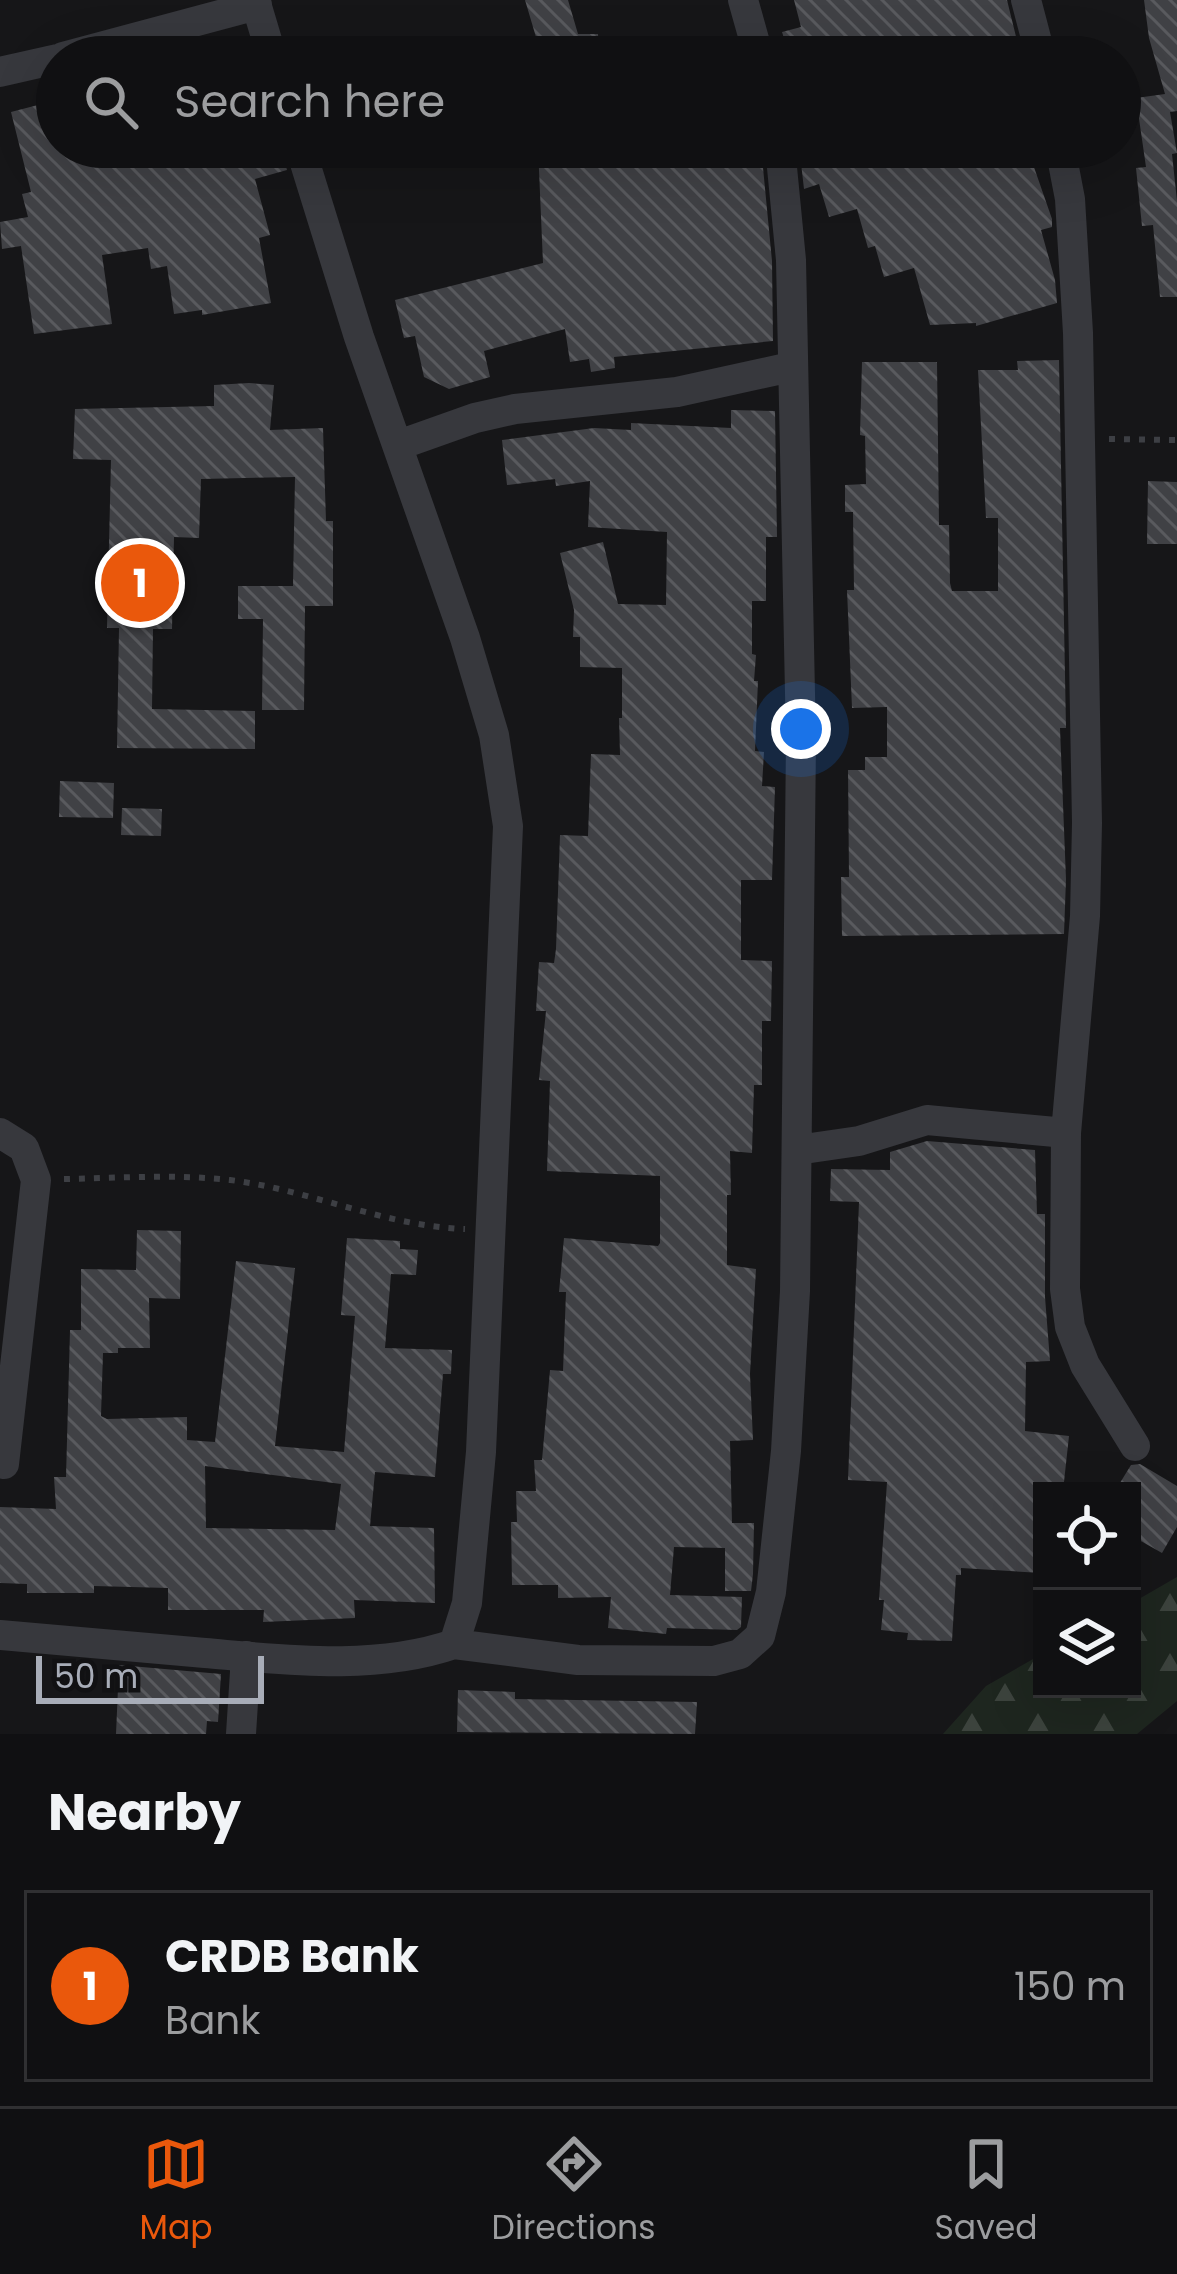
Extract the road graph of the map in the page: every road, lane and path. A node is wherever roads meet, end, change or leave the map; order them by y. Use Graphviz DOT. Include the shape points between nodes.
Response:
graph roads {
  1 [pos="743,0"];
  2 [pos="1026,0"];
  3 [pos="256,3"];
  4 [pos="138,36"];
  5 [pos="266,36"];
  6 [pos="753,36"];
  7 [pos="1035,36"];
  8 [pos="36,64"];
  9 [pos="0,72"];
  10 [pos="307,168"];
  11 [pos="781,168"];
  12 [pos="1064,168"];
  13 [pos="791,367"];
  14 [pos="1081,438"];
  15 [pos="1177,440"];
  16 [pos="398,445"];
  17 [pos="0,1132"];
  18 [pos="1066,1133"];
  19 [pos="797,1150"];
  20 [pos="36,1180"];
  21 [pos="493,1228"];
  22 [pos="1135,1446"];
  23 [pos="4,1464"];
  24 [pos="0,1635"];
  25 [pos="454,1644"];
  26 [pos="245,1656"];
  27 [pos="241,1734"];
  1 -- 6 [label="street"];
  2 -- 7 [label="street"];
  3 -- 4 [label="street"];
  3 -- 5 [label="street"];
  8 -- 9 [label="street"];
  10 -- 16 [label="street"];
  11 -- 13 [label="street"];
  12 -- 14 [label="street"];
  13 -- 16 [label="street" via="677,392 515,409"];
  13 -- 19 [label="street" via="801,742"];
  14 -- 15 [label="path"];
  14 -- 18 [label="street" via="1085,916"];
  16 -- 21 [label="street" via="494,735 508,826"];
  17 -- 20 [label="street" via="24,1148"];
  18 -- 19 [label="street" via="927,1120"];
  18 -- 22 [label="street" via="1070,1327"];
  19 -- 25 [label="street" via="786,1451 760,1636 740,1654 714,1661 578,1660"];
  20 -- 21 [label="path" via="232,1180 424,1226"];
  20 -- 23 [label="street"];
  21 -- 25 [label="street" via="473,1552"];
  24 -- 26 [label="street"];
  25 -- 26 [label="street" via="412,1658"];
  26 -- 27 [label="street"];
}
